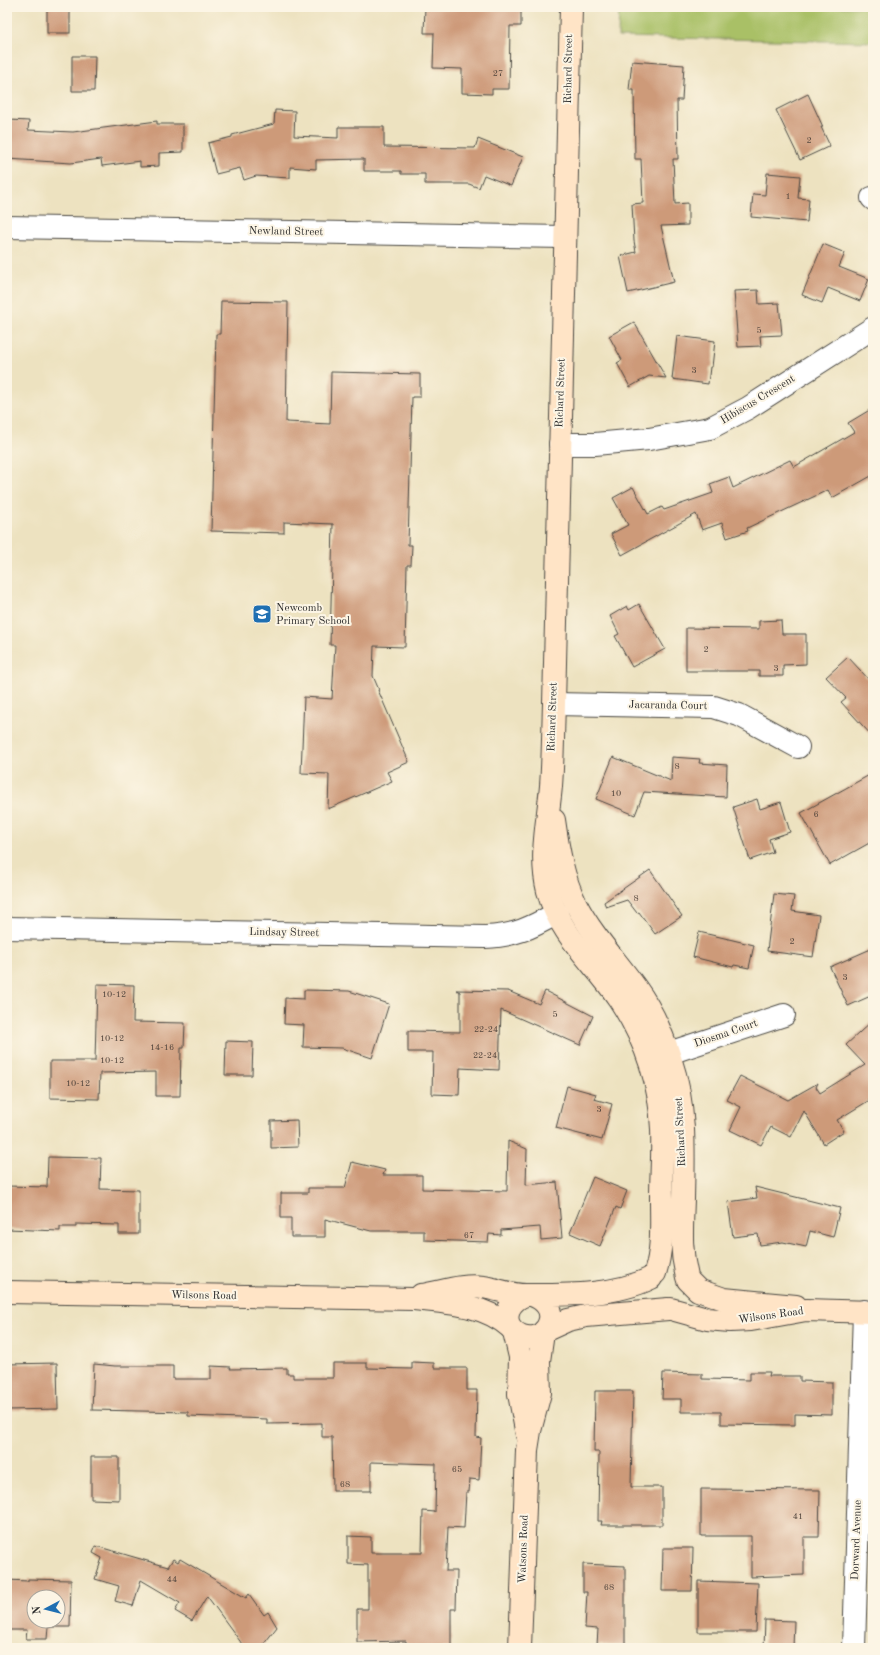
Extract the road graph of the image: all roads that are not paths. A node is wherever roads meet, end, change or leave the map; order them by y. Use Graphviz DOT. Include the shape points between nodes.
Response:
graph roads {
  1 [pos="570,7"];
  2 [pos="7,227"];
  3 [pos="565,237"];
  4 [pos="873,328"];
  5 [pos="560,444"];
  6 [pos="554,704"];
  7 [pos="798,747"];
  8 [pos="551,779"];
  9 [pos="576,903"];
  10 [pos="556,914"];
  11 [pos="7,928"];
  12 [pos="612,974"];
  13 [pos="784,1015"];
  14 [pos="659,1057"];
  15 [pos="653,1276"];
  16 [pos="688,1279"];
  17 [pos="7,1292"];
  18 [pos="529,1295"];
  19 [pos="402,1298"];
  20 [pos="823,1309"];
  21 [pos="670,1310"];
  22 [pos="869,1312"];
  23 [pos="513,1330"];
  24 [pos="543,1332"];
  25 [pos="527,1450"];
  26 [pos="520,1648"];
  27 [pos="854,1648"];
  1 -- 3 [label="street, Richard Street"];
  2 -- 3 [label="street, Newland Street"];
  3 -- 5 [label="street, Richard Street"];
  4 -- 5 [label="street, Hibiscus Crescent" via="748,408 710,428 650,439"];
  5 -- 6 [label="street, Richard Street"];
  6 -- 7 [label="street, Jacaranda Court" via="714,707 739,715"];
  6 -- 8 [label="street, Richard Street"];
  8 -- 9 [label="street, Richard Street" via="558,846"];
  8 -- 10 [label="street, Richard Street" via="544,859 548,890"];
  9 -- 10 [label="street"];
  9 -- 12 [label="street, Richard Street" via="591,928"];
  10 -- 11 [label="street, Lindsay Street" via="519,932 485,937"];
  10 -- 12 [label="street, Richard Street" via="572,940"];
  12 -- 14 [label="street, Richard Street" via="638,1032"];
  13 -- 14 [label="street, Diosma Court"];
  14 -- 15 [label="street, Richard Street" via="658,1096 662,1129 661,1250"];
  14 -- 16 [label="street, Richard Street" via="678,1088 682,1122 681,1243"];
  15 -- 16 [label="street" via="666,1268 672,1268 678,1269"];
  15 -- 18 [label="street, Wilsons Road" via="639,1284 614,1290"];
  15 -- 21 [label="street" via="648,1288 651,1299 658,1306"];
  16 -- 20 [label="street, Wilsons Road" via="698,1290 724,1299"];
  16 -- 21 [label="street" via="690,1291 686,1301"];
  17 -- 19 [label="street, Wilsons Road"];
  18 -- 19 [label="street, Wilsons Road" via="473,1286"];
  18 -- 23 [label="street" via="513,1302 509,1310 508,1320"];
  18 -- 24 [label="street" via="541,1299 549,1310 550,1319"];
  19 -- 23 [label="street, Wilsons Road" via="475,1308 498,1317"];
  20 -- 21 [label="street, Wilsons Road" via="738,1321 707,1319"];
  20 -- 22 [label="street, Wilsons Road"];
  21 -- 24 [label="street, Wilsons Road" via="586,1316 568,1320"];
  22 -- 27 [label="street, Dorward Avenue"];
  23 -- 24 [label="street" via="527,1338 536,1337"];
  23 -- 25 [label="street, Watsons Road" via="520,1357 519,1394"];
  24 -- 25 [label="street, Watsons Road" via="539,1361 540,1393"];
  25 -- 26 [label="street, Watsons Road"];
}
